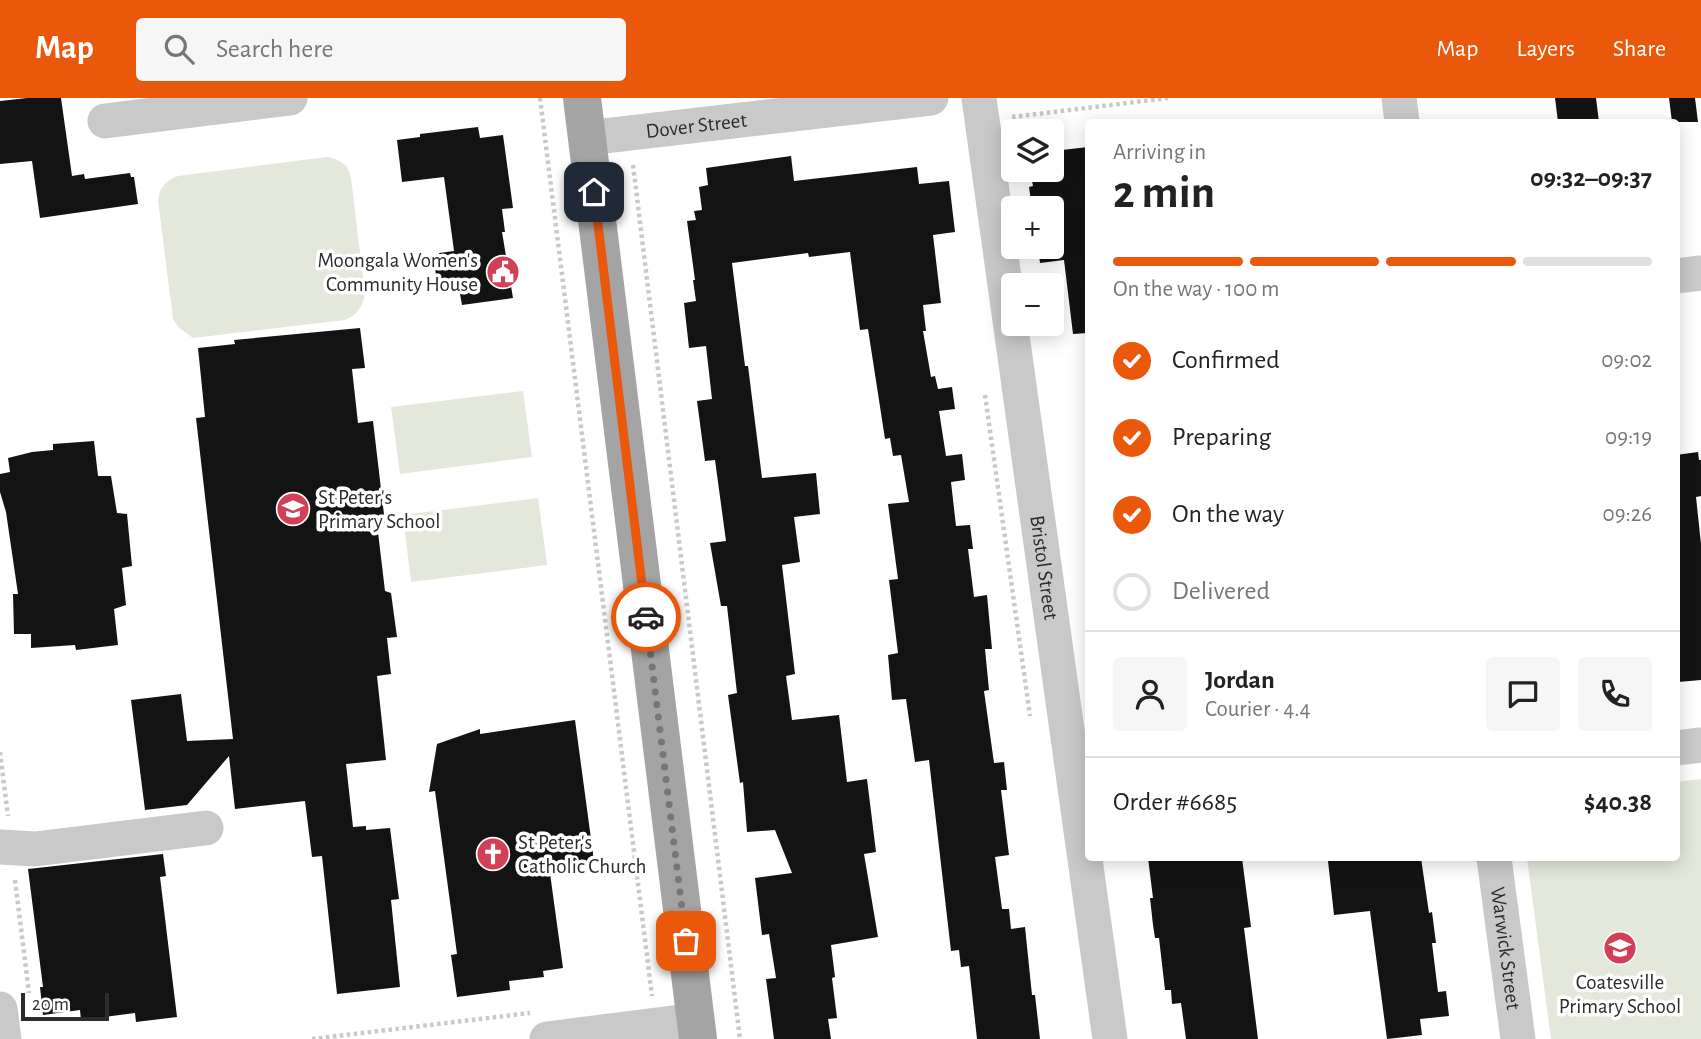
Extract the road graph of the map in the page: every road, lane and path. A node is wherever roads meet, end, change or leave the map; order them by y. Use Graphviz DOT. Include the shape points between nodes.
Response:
graph roads {
  1 [pos="290,98"];
  2 [pos="540,98"];
  3 [pos="582,98"];
  4 [pos="931,98"];
  5 [pos="1168,98"];
  6 [pos="1399,98"];
  7 [pos="981,110"];
  8 [pos="1402,119"];
  9 [pos="105,121"];
  10 [pos="587,138"];
  11 [pos="636,153"];
  12 [pos="1701,273"];
  13 [pos="1680,276"];
  14 [pos="984,387"];
  15 [pos="1031,728"];
  16 [pos="1701,745"];
  17 [pos="1680,748"];
  18 [pos="0,752"];
  19 [pos="205,828"];
  20 [pos="6,847"];
  21 [pos="1085,859"];
  22 [pos="1085,861"];
  23 [pos="1494,861"];
  24 [pos="15,1004"];
  25 [pos="538,1026"];
  26 [pos="656,1026"];
  27 [pos="697,1030"];
  28 [pos="4,1039"];
  29 [pos="312,1039"];
  30 [pos="740,1039"];
  31 [pos="1110,1039"];
  32 [pos="1518,1039"];
  1 -- 9 [label="street"];
  2 -- 26 [label="path"];
  3 -- 10 [label="main road"];
  4 -- 11 [label="street, Dover Street"];
  5 -- 7 [label="path"];
  6 -- 8 [label="street"];
  7 -- 21 [label="street, Bristol Street"];
  10 -- 11 [label="street, Dover Street"];
  10 -- 27 [label="main road"];
  11 -- 30 [label="path"];
  12 -- 13 [label="street"];
  14 -- 15 [label="path"];
  16 -- 17 [label="street"];
  18 -- 20 [label="path"];
  19 -- 20 [label="street" via="35,849"];
  20 -- 24 [label="path"];
  22 -- 31 [label="street, Bristol Street"];
  23 -- 32 [label="street, Warwick Street"];
  24 -- 28 [label="street"];
  25 -- 26 [label="street"];
  25 -- 29 [label="path"];
  26 -- 27 [label="street"];
}
